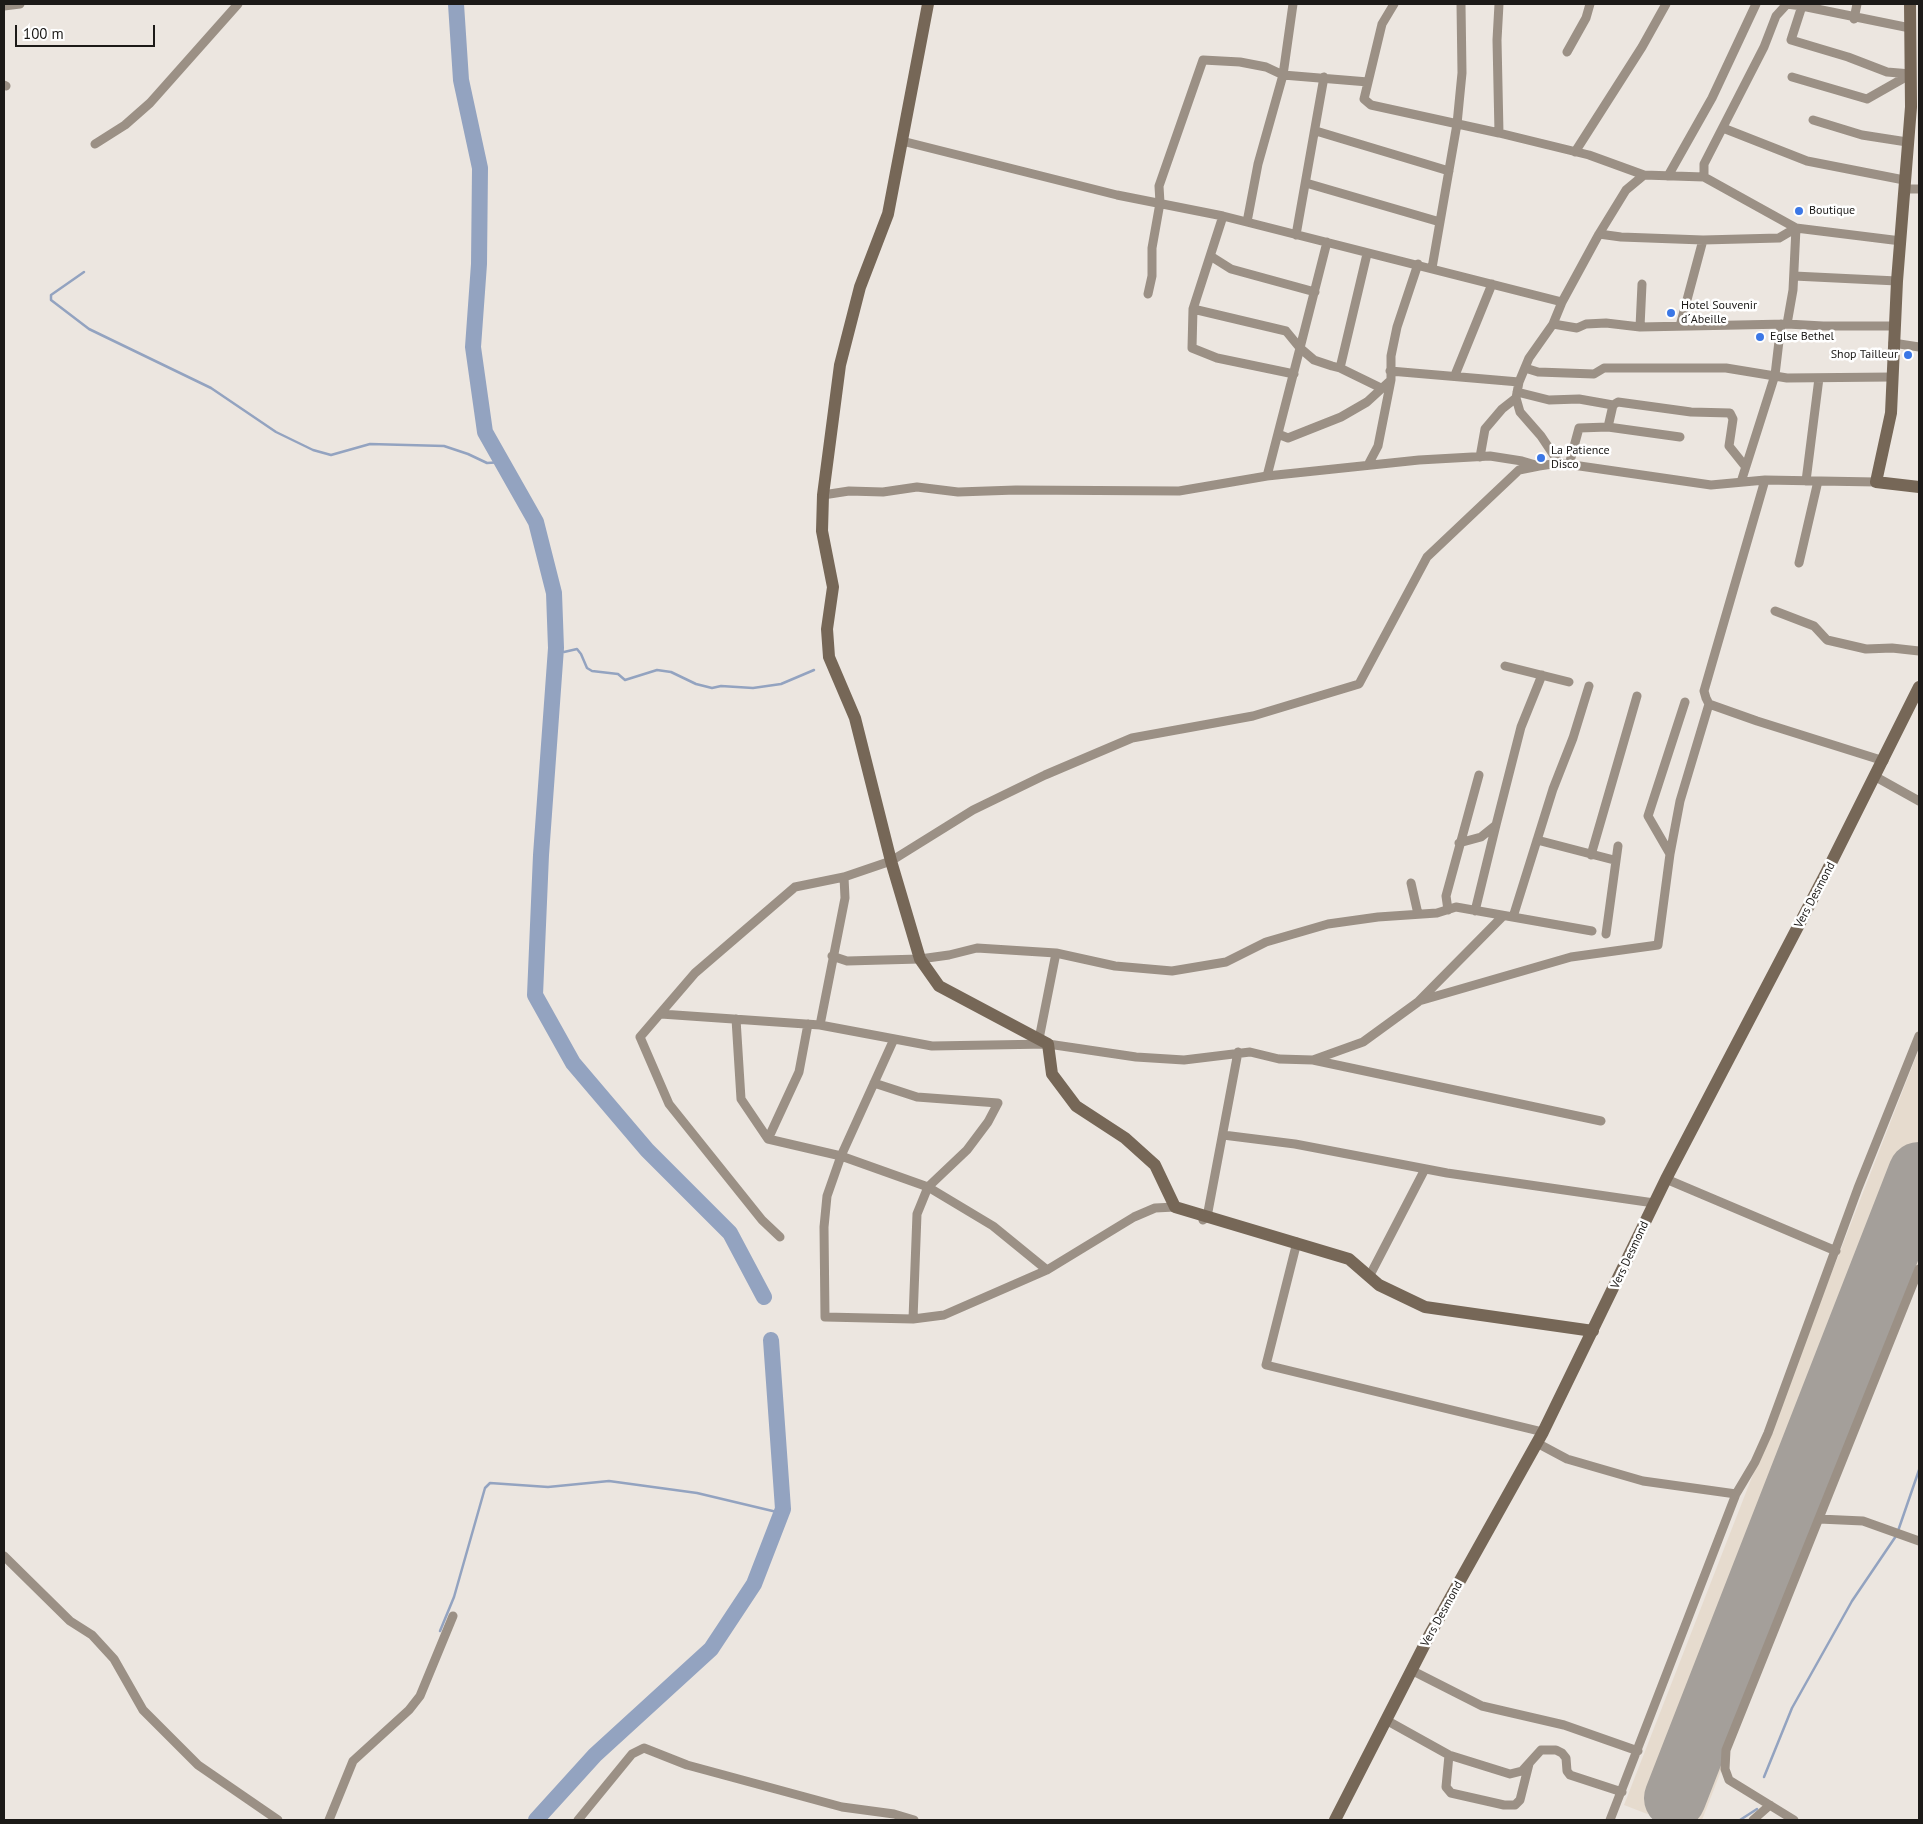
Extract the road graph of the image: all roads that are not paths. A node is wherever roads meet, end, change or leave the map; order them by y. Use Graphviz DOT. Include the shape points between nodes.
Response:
graph roads {
  1 [pos="20,4"];
  2 [pos="238,4"];
  3 [pos="928,4"];
  4 [pos="1293,4"];
  5 [pos="1394,4"];
  6 [pos="1461,4"];
  7 [pos="1499,4"];
  8 [pos="1590,4"];
  9 [pos="1666,4"];
  10 [pos="1756,4"];
  11 [pos="1787,4"];
  12 [pos="1857,4"];
  13 [pos="1910,4"];
  14 [pos="4,6"];
  15 [pos="1802,6"];
  16 [pos="1854,18"];
  17 [pos="1910,28"];
  18 [pos="1566,52"];
  19 [pos="1911,74"];
  20 [pos="1283,75"];
  21 [pos="1324,77"];
  22 [pos="1792,77"];
  23 [pos="1368,82"];
  24 [pos="1813,120"];
  25 [pos="1457,124"];
  26 [pos="1723,128"];
  27 [pos="1316,131"];
  28 [pos="1499,133"];
  29 [pos="902,141"];
  30 [pos="1908,142"];
  31 [pos="95,144"];
  32 [pos="1576,152"];
  33 [pos="1449,171"];
  34 [pos="1644,175"];
  35 [pos="1668,176"];
  36 [pos="1704,177"];
  37 [pos="1306,183"];
  38 [pos="1904,184"];
  39 [pos="1919,189"];
  40 [pos="1160,203"];
  41 [pos="1223,216"];
  42 [pos="1247,222"];
  43 [pos="1440,222"];
  44 [pos="1796,228"];
  45 [pos="1599,234"];
  46 [pos="1296,235"];
  47 [pos="1703,240"];
  48 [pos="1902,241"];
  49 [pos="1328,242"];
  50 [pos="1367,254"];
  51 [pos="1212,256"];
  52 [pos="1418,264"];
  53 [pos="1432,268"];
  54 [pos="1794,276"];
  55 [pos="1897,281"];
  56 [pos="1492,284"];
  57 [pos="1642,284"];
  58 [pos="1315,292"];
  59 [pos="1148,294"];
  60 [pos="1562,302"];
  61 [pos="1194,309"];
  62 [pos="1553,324"];
  63 [pos="1784,324"];
  64 [pos="1680,326"];
  65 [pos="1894,326"];
  66 [pos="1640,327"];
  67 [pos="1893,343"];
  68 [pos="1919,347"];
  69 [pos="1300,348"];
  70 [pos="1340,368"];
  71 [pos="1525,368"];
  72 [pos="1294,374"];
  73 [pos="1391,375"];
  74 [pos="1455,375"];
  75 [pos="1775,375"];
  76 [pos="1892,377"];
  77 [pos="1819,378"];
  78 [pos="1381,388"];
  79 [pos="1517,391"];
  80 [pos="1613,405"];
  81 [pos="1608,427"];
  82 [pos="1278,434"];
  83 [pos="1680,437"];
  84 [pos="1480,457"];
  85 [pos="1559,463"];
  86 [pos="1368,465"];
  87 [pos="1569,465"];
  88 [pos="1539,466"];
  89 [pos="1745,466"];
  90 [pos="1267,476"];
  91 [pos="1765,480"];
  92 [pos="1806,481"];
  93 [pos="1818,481"];
  94 [pos="1741,482"];
  95 [pos="1876,482"];
  96 [pos="1919,487"];
  97 [pos="823,495"];
  98 [pos="1799,562"];
  99 [pos="1775,611"];
  100 [pos="1919,651"];
  101 [pos="1505,666"];
  102 [pos="1542,675"];
  103 [pos="1569,682"];
  104 [pos="1589,686"];
  105 [pos="1919,688"];
  106 [pos="1637,696"];
  107 [pos="1685,702"];
  108 [pos="1709,704"];
  109 [pos="1884,761"];
  110 [pos="1479,775"];
  111 [pos="1876,777"];
  112 [pos="1919,802"];
  113 [pos="1496,825"];
  114 [pos="1537,840"];
  115 [pos="1459,843"];
  116 [pos="1618,846"];
  117 [pos="1670,854"];
  118 [pos="1591,855"];
  119 [pos="890,860"];
  120 [pos="1614,860"];
  121 [pos="844,877"];
  122 [pos="1411,883"];
  123 [pos="1448,910"];
  124 [pos="1475,911"];
  125 [pos="1418,914"];
  126 [pos="1508,916"];
  127 [pos="1592,931"];
  128 [pos="1606,934"];
  129 [pos="1056,953"];
  130 [pos="832,956"];
  131 [pos="920,960"];
  132 [pos="1418,1002"];
  133 [pos="661,1014"];
  134 [pos="736,1019"];
  135 [pos="808,1024"];
  136 [pos="820,1025"];
  137 [pos="1919,1036"];
  138 [pos="894,1039"];
  139 [pos="1044,1041"];
  140 [pos="1238,1052"];
  141 [pos="1313,1060"];
  142 [pos="874,1084"];
  143 [pos="1601,1121"];
  144 [pos="1223,1135"];
  145 [pos="768,1139"];
  146 [pos="841,1156"];
  147 [pos="1425,1169"];
  148 [pos="1666,1179"];
  149 [pos="928,1187"];
  150 [pos="1654,1203"];
  151 [pos="1175,1207"];
  152 [pos="1205,1219"];
  153 [pos="780,1237"];
  154 [pos="1297,1242"];
  155 [pos="1836,1251"];
  156 [pos="1919,1269"];
  157 [pos="1048,1270"];
  158 [pos="1369,1277"];
  159 [pos="913,1319"];
  160 [pos="1593,1331"];
  161 [pos="1540,1437"];
  162 [pos="1736,1494"];
  163 [pos="1819,1519"];
  164 [pos="1919,1541"];
  165 [pos="4,1556"];
  166 [pos="453,1616"];
  167 [pos="1411,1670"];
  168 [pos="1386,1720"];
  169 [pos="1638,1751"];
  170 [pos="1449,1754"];
  171 [pos="1529,1764"];
  172 [pos="1622,1792"];
  173 [pos="1770,1805"];
  174 [pos="278,1820"];
  175 [pos="329,1820"];
  176 [pos="578,1820"];
  177 [pos="914,1820"];
  178 [pos="1335,1820"];
  179 [pos="1610,1820"];
  180 [pos="1753,1820"];
  181 [pos="1794,1820"];
  1 -- 14 [label="street"];
  2 -- 31 [label="street" via="150,103"];
  3 -- 29 [label="street"];
  4 -- 20 [label="street"];
  5 -- 23 [label="street" via="1382,24"];
  6 -- 25 [label="street" via="1462,73"];
  7 -- 28 [label="street"];
  8 -- 18 [label="street" via="1586,18"];
  9 -- 32 [label="street"];
  10 -- 35 [label="street" via="1712,98"];
  11 -- 15 [label="street"];
  11 -- 26 [label="street" via="1776,16"];
  12 -- 16 [label="street"];
  13 -- 17 [label="street"];
  15 -- 16 [label="street"];
  15 -- 19 [label="street" via="1791,40 1887,72"];
  16 -- 17 [label="street"];
  17 -- 19 [label="street"];
  19 -- 22 [label="street" via="1867,99"];
  19 -- 30 [label="street"];
  20 -- 21 [label="street"];
  20 -- 40 [label="street" via="1266,67 1240,62 1203,60 1159,186"];
  20 -- 42 [label="street" via="1258,164"];
  21 -- 23 [label="street"];
  21 -- 27 [label="street"];
  23 -- 25 [label="street" via="1364,99 1372,105"];
  24 -- 30 [label="street" via="1862,135"];
  25 -- 28 [label="street"];
  25 -- 33 [label="street"];
  26 -- 36 [label="street" via="1704,164"];
  26 -- 38 [label="street" via="1807,161"];
  27 -- 33 [label="street"];
  27 -- 37 [label="street"];
  28 -- 32 [label="street"];
  29 -- 40 [label="street"];
  29 -- 97 [label="street" via="888,214 860,287 840,366"];
  30 -- 38 [label="street"];
  32 -- 34 [label="street"];
  33 -- 43 [label="street"];
  34 -- 35 [label="street"];
  34 -- 45 [label="street" via="1626,190"];
  35 -- 36 [label="street"];
  36 -- 44 [label="street"];
  37 -- 43 [label="street"];
  37 -- 46 [label="street"];
  38 -- 39 [label="street"];
  38 -- 48 [label="street"];
  40 -- 41 [label="street"];
  40 -- 59 [label="street"];
  41 -- 42 [label="street"];
  41 -- 51 [label="street"];
  42 -- 46 [label="street"];
  43 -- 53 [label="street"];
  44 -- 47 [label="street" via="1779,238"];
  44 -- 48 [label="street"];
  44 -- 54 [label="street"];
  45 -- 47 [label="street" via="1622,238"];
  45 -- 60 [label="street"];
  46 -- 49 [label="street"];
  47 -- 64 [label="street"];
  48 -- 55 [label="street"];
  49 -- 50 [label="street"];
  49 -- 58 [label="street"];
  50 -- 52 [label="street"];
  50 -- 70 [label="street"];
  51 -- 58 [label="street" via="1231,269"];
  51 -- 61 [label="street"];
  52 -- 53 [label="street"];
  52 -- 73 [label="street" via="1397,327"];
  53 -- 56 [label="street"];
  54 -- 55 [label="street"];
  54 -- 63 [label="street"];
  55 -- 65 [label="street"];
  56 -- 60 [label="street"];
  56 -- 74 [label="street"];
  57 -- 66 [label="street"];
  58 -- 69 [label="street"];
  60 -- 62 [label="street"];
  61 -- 69 [label="street" via="1286,331"];
  61 -- 72 [label="street" via="1192,348 1217,358"];
  62 -- 66 [label="street" via="1577,328 1586,324"];
  62 -- 71 [label="street"];
  63 -- 64 [label="street"];
  63 -- 65 [label="street"];
  63 -- 75 [label="street"];
  64 -- 66 [label="street"];
  65 -- 67 [label="street"];
  67 -- 68 [label="street"];
  67 -- 76 [label="street"];
  69 -- 70 [label="street" via="1314,360"];
  69 -- 72 [label="street"];
  70 -- 78 [label="street"];
  71 -- 75 [label="street" via="1538,372 1594,374 1604,368 1726,368"];
  71 -- 79 [label="street"];
  72 -- 82 [label="street"];
  73 -- 74 [label="street"];
  73 -- 78 [label="street"];
  73 -- 86 [label="street" via="1378,446"];
  74 -- 79 [label="street"];
  75 -- 77 [label="street"];
  75 -- 89 [label="street"];
  76 -- 77 [label="street"];
  76 -- 95 [label="street" via="1889,432"];
  77 -- 92 [label="street"];
  78 -- 82 [label="street" via="1367,402 1341,417 1288,438"];
  79 -- 80 [label="street" via="1549,400 1579,399"];
  79 -- 84 [label="street" via="1485,429"];
  79 -- 85 [label="street" via="1520,412"];
  80 -- 81 [label="street"];
  80 -- 89 [label="street" via="1618,402 1691,412 1730,413 1733,419 1730,446"];
  81 -- 83 [label="street"];
  81 -- 87 [label="street" via="1580,428"];
  82 -- 90 [label="street"];
  84 -- 86 [label="street"];
  84 -- 88 [label="street"];
  85 -- 87 [label="street"];
  85 -- 88 [label="street"];
  86 -- 90 [label="street"];
  87 -- 94 [label="street" via="1711,485"];
  88 -- 119 [label="street" via="1519,470 1427,556 1359,684 1253,716 1132,738 973,810"];
  89 -- 94 [label="street"];
  90 -- 97 [label="street" via="1179,491 958,492 917,487"];
  91 -- 92 [label="street"];
  91 -- 94 [label="street"];
  91 -- 108 [label="street" via="1704,691"];
  92 -- 93 [label="street"];
  93 -- 95 [label="street"];
  93 -- 98 [label="street"];
  95 -- 96 [label="street"];
  97 -- 119 [label="street" via="822,531 833,587 826,629 829,658 855,718"];
  99 -- 100 [label="street" via="1814,626 1827,640 1866,649"];
  101 -- 102 [label="street"];
  102 -- 103 [label="street"];
  102 -- 113 [label="street" via="1521,727"];
  104 -- 114 [label="street"];
  105 -- 109 [label="street, Vers Desmond"];
  106 -- 118 [label="street"];
  107 -- 117 [label="street" via="1648,816"];
  108 -- 109 [label="street"];
  108 -- 117 [label="street" via="1680,801"];
  109 -- 111 [label="street, Vers Desmond"];
  110 -- 115 [label="street"];
  111 -- 112 [label="street"];
  111 -- 148 [label="street, Vers Desmond"];
  113 -- 115 [label="street" via="1481,837"];
  113 -- 124 [label="street"];
  114 -- 118 [label="street"];
  114 -- 126 [label="street"];
  115 -- 123 [label="street" via="1446,896"];
  116 -- 120 [label="street"];
  117 -- 132 [label="street" via="1658,946 1571,957"];
  118 -- 120 [label="street"];
  119 -- 121 [label="street"];
  119 -- 131 [label="street"];
  120 -- 128 [label="street"];
  121 -- 130 [label="street" via="846,898"];
  121 -- 133 [label="street" via="795,887 695,974"];
  122 -- 125 [label="street"];
  123 -- 124 [label="street" via="1456,907"];
  123 -- 125 [label="street"];
  124 -- 126 [label="street"];
  125 -- 129 [label="street" via="1328,924 1266,942 1226,962 1172,971 1116,966"];
  126 -- 127 [label="street"];
  126 -- 132 [label="street"];
  129 -- 131 [label="street" via="977,948"];
  129 -- 139 [label="street"];
  130 -- 131 [label="street" via="847,961"];
  130 -- 136 [label="street"];
  131 -- 139 [label="street" via="939,986"];
  132 -- 141 [label="street" via="1363,1042"];
  133 -- 134 [label="street"];
  133 -- 153 [label="street" via="640,1037 669,1104 762,1220"];
  134 -- 135 [label="street"];
  134 -- 145 [label="street" via="741,1099"];
  135 -- 136 [label="street"];
  135 -- 145 [label="street" via="799,1072"];
  136 -- 138 [label="street"];
  137 -- 155 [label="street"];
  138 -- 139 [label="street" via="932,1046"];
  138 -- 142 [label="street"];
  139 -- 140 [label="street" via="1136,1057 1184,1060"];
  139 -- 151 [label="street" via="1052,1074 1076,1106 1125,1138 1155,1165"];
  140 -- 141 [label="street"];
  140 -- 144 [label="street"];
  141 -- 143 [label="street"];
  142 -- 146 [label="street"];
  142 -- 149 [label="street" via="916,1097 998,1103 967,1150"];
  144 -- 147 [label="street" via="1295,1144"];
  144 -- 152 [label="street"];
  145 -- 146 [label="street"];
  146 -- 149 [label="street"];
  146 -- 159 [label="street" via="827,1196 825,1317"];
  147 -- 150 [label="street"];
  147 -- 158 [label="street"];
  148 -- 150 [label="street, Vers Desmond"];
  148 -- 155 [label="street"];
  149 -- 157 [label="street" via="993,1226"];
  149 -- 159 [label="street" via="917,1214"];
  150 -- 160 [label="street, Vers Desmond"];
  151 -- 152 [label="street"];
  151 -- 157 [label="street" via="1155,1208 1134,1217"];
  152 -- 154 [label="street"];
  154 -- 158 [label="street" via="1349,1259"];
  154 -- 161 [label="street" via="1266,1365"];
  155 -- 162 [label="street" via="1768,1433"];
  156 -- 163 [label="street"];
  157 -- 159 [label="street" via="944,1316"];
  158 -- 160 [label="street" via="1424,1307"];
  160 -- 161 [label="street, Vers Desmond"];
  161 -- 162 [label="street" via="1567,1459 1642,1481"];
  161 -- 167 [label="street, Vers Desmond"];
  162 -- 169 [label="street"];
  163 -- 164 [label="street" via="1863,1521"];
  163 -- 173 [label="street" via="1726,1750 1725,1769 1729,1780"];
  165 -- 174 [label="street" via="70,1621 92,1635 114,1659 143,1710 198,1765"];
  166 -- 175 [label="street" via="420,1696 353,1761"];
  167 -- 168 [label="street, Vers Desmond"];
  167 -- 169 [label="street" via="1482,1706 1564,1725"];
  168 -- 170 [label="street"];
  168 -- 178 [label="street, Vers Desmond"];
  169 -- 172 [label="street"];
  170 -- 171 [label="street" via="1510,1774 1522,1771"];
  170 -- 171 [label="street" via="1446,1787 1451,1793 1504,1805 1515,1805 1520,1800"];
  171 -- 172 [label="street" via="1541,1750 1556,1750 1566,1758 1570,1775"];
  172 -- 179 [label="street"];
  173 -- 180 [label="street"];
  173 -- 181 [label="street"];
  176 -- 177 [label="street" via="632,1754 644,1748 687,1765 832,1804"];
}
